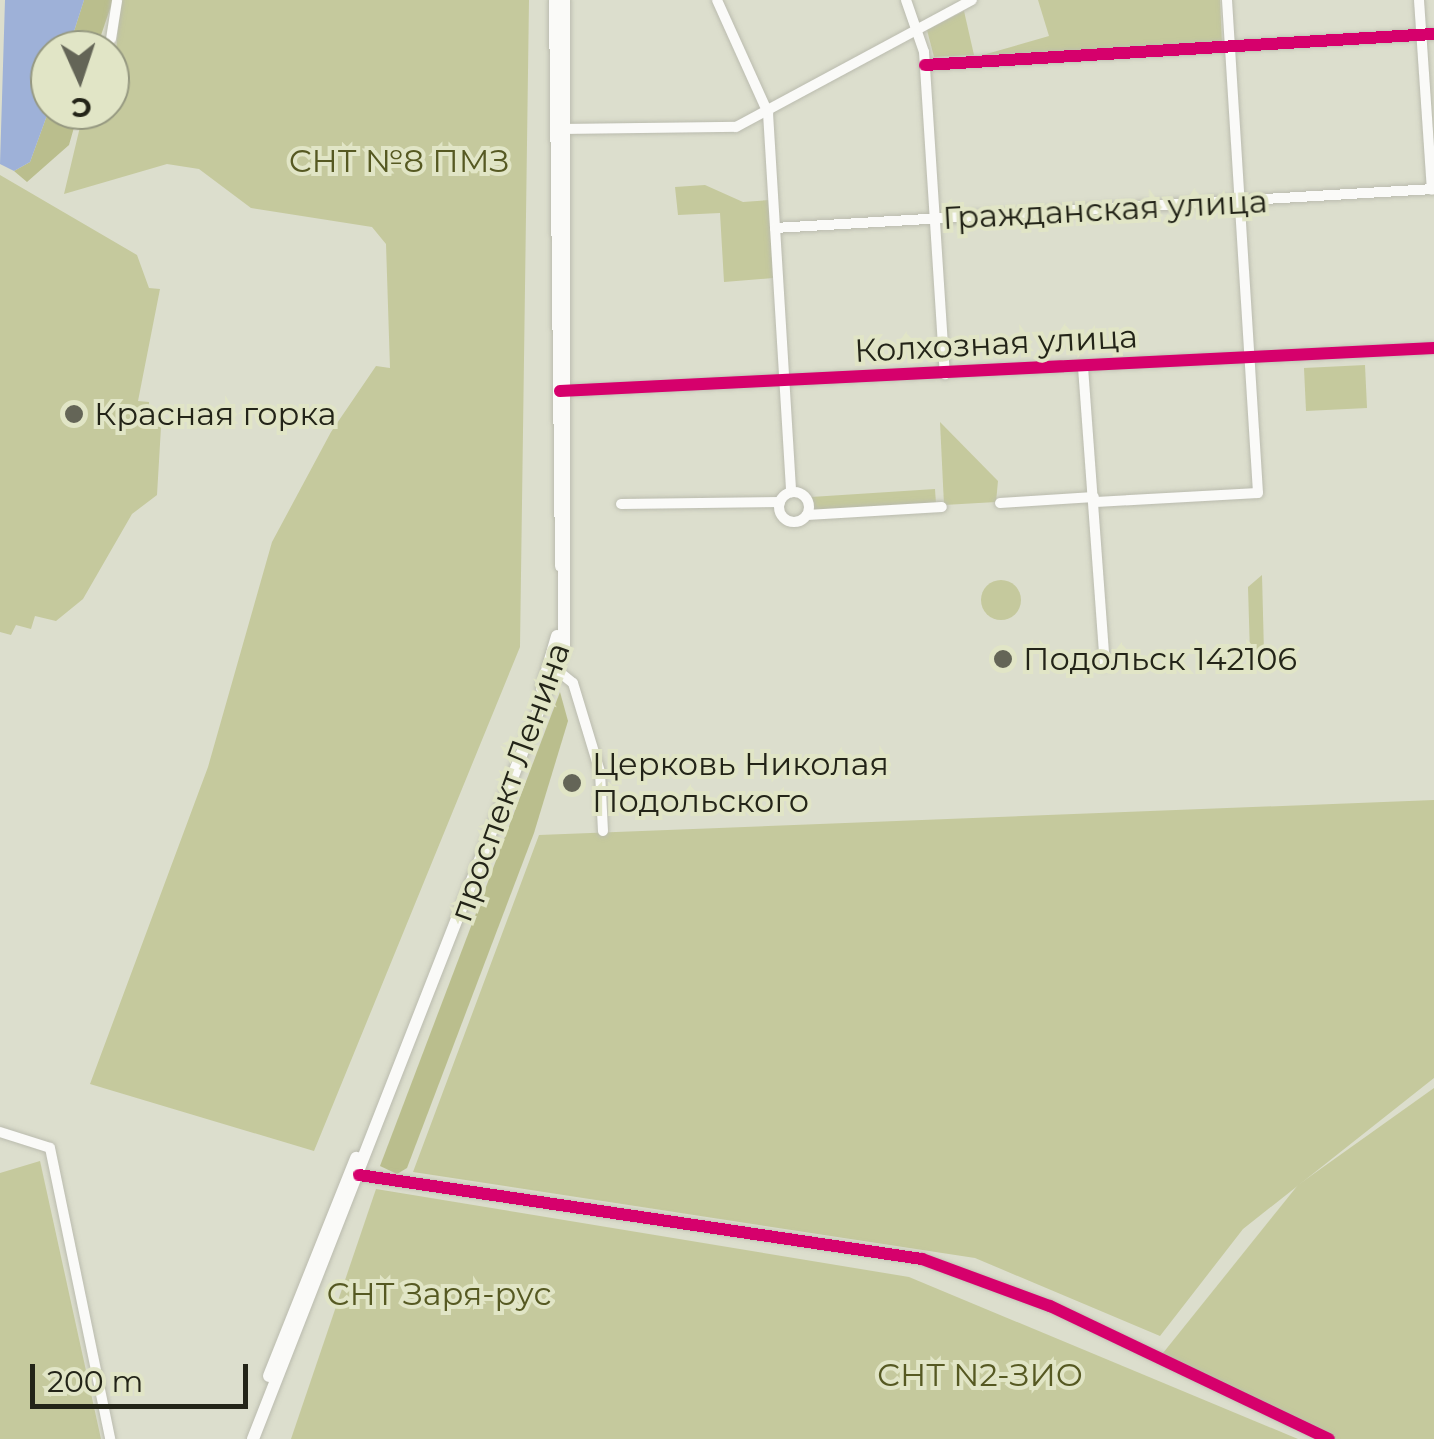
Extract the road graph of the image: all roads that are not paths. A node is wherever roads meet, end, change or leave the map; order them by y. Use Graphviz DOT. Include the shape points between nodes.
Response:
graph roads {
  1 [pos="116,0"];
  2 [pos="555,0"];
  3 [pos="564,0"];
  4 [pos="717,0"];
  5 [pos="906,0"];
  6 [pos="972,0"];
  7 [pos="1227,0"];
  8 [pos="1419,0"];
  9 [pos="921,28"];
  10 [pos="113,30"];
  11 [pos="1428,35"];
  12 [pos="1230,49"];
  13 [pos="925,65"];
  14 [pos="768,113"];
  15 [pos="566,128"];
  16 [pos="1433,190"];
  17 [pos="1240,202"];
  18 [pos="936,220"];
  19 [pos="775,228"];
  20 [pos="1434,348"];
  21 [pos="1250,358"];
  22 [pos="1083,367"];
  23 [pos="945,374"];
  24 [pos="784,383"];
  25 [pos="565,391"];
  26 [pos="791,492"];
  27 [pos="1095,500"];
  28 [pos="780,502"];
  29 [pos="1000,503"];
  30 [pos="621,504"];
  31 [pos="942,507"];
  32 [pos="807,515"];
  33 [pos="1105,664"];
  34 [pos="558,670"];
  35 [pos="603,831"];
  36 [pos="0,1132"];
  37 [pos="353,1180"];
  38 [pos="110,1439"];
  39 [pos="244,1439"];
  40 [pos="253,1439"];
  41 [pos="1330,1439"];
  1 -- 10 [label="street"];
  2 -- 25 [label="main road, проспект Ленина"];
  3 -- 15 [label="main road, проспект Ленина"];
  4 -- 14 [label="street"];
  5 -- 9 [label="street"];
  6 -- 9 [label="street"];
  7 -- 12 [label="street"];
  8 -- 11 [label="street"];
  9 -- 13 [label="street"];
  9 -- 14 [label="street"];
  11 -- 12 [label="street"];
  11 -- 16 [label="street"];
  12 -- 13 [label="street"];
  12 -- 17 [label="street"];
  13 -- 18 [label="street"];
  14 -- 15 [label="street" via="736,127"];
  14 -- 19 [label="street"];
  15 -- 25 [label="main road, проспект Ленина"];
  16 -- 17 [label="street, Гражданская улица"];
  17 -- 18 [label="street, Гражданская улица"];
  17 -- 21 [label="street"];
  18 -- 19 [label="street, Гражданская улица"];
  18 -- 23 [label="street"];
  19 -- 24 [label="street"];
  20 -- 21 [label="street, Колхозная улица"];
  21 -- 22 [label="street, Колхозная улица"];
  21 -- 27 [label="street" via="1258,492"];
  22 -- 23 [label="street, Колхозная улица"];
  22 -- 27 [label="street"];
  23 -- 24 [label="street, Колхозная улица"];
  24 -- 25 [label="street, Колхозная улица"];
  24 -- 26 [label="street"];
  25 -- 34 [label="main road, проспект Ленина" via="570,592"];
  25 -- 37 [label="main road, проспект Ленина" via="556,643"];
  26 -- 28 [label="street"];
  26 -- 32 [label="street" via="805,496"];
  27 -- 29 [label="street"];
  27 -- 33 [label="street"];
  28 -- 30 [label="street"];
  28 -- 32 [label="street" via="785,520"];
  31 -- 32 [label="street"];
  34 -- 35 [label="street" via="572,683 600,772"];
  34 -- 37 [label="main road, проспект Ленина"];
  36 -- 38 [label="street" via="50,1148"];
  37 -- 39 [label="main road"];
  37 -- 40 [label="main road"];
  37 -- 41 [label="street" via="922,1259 1050,1306"];
}
